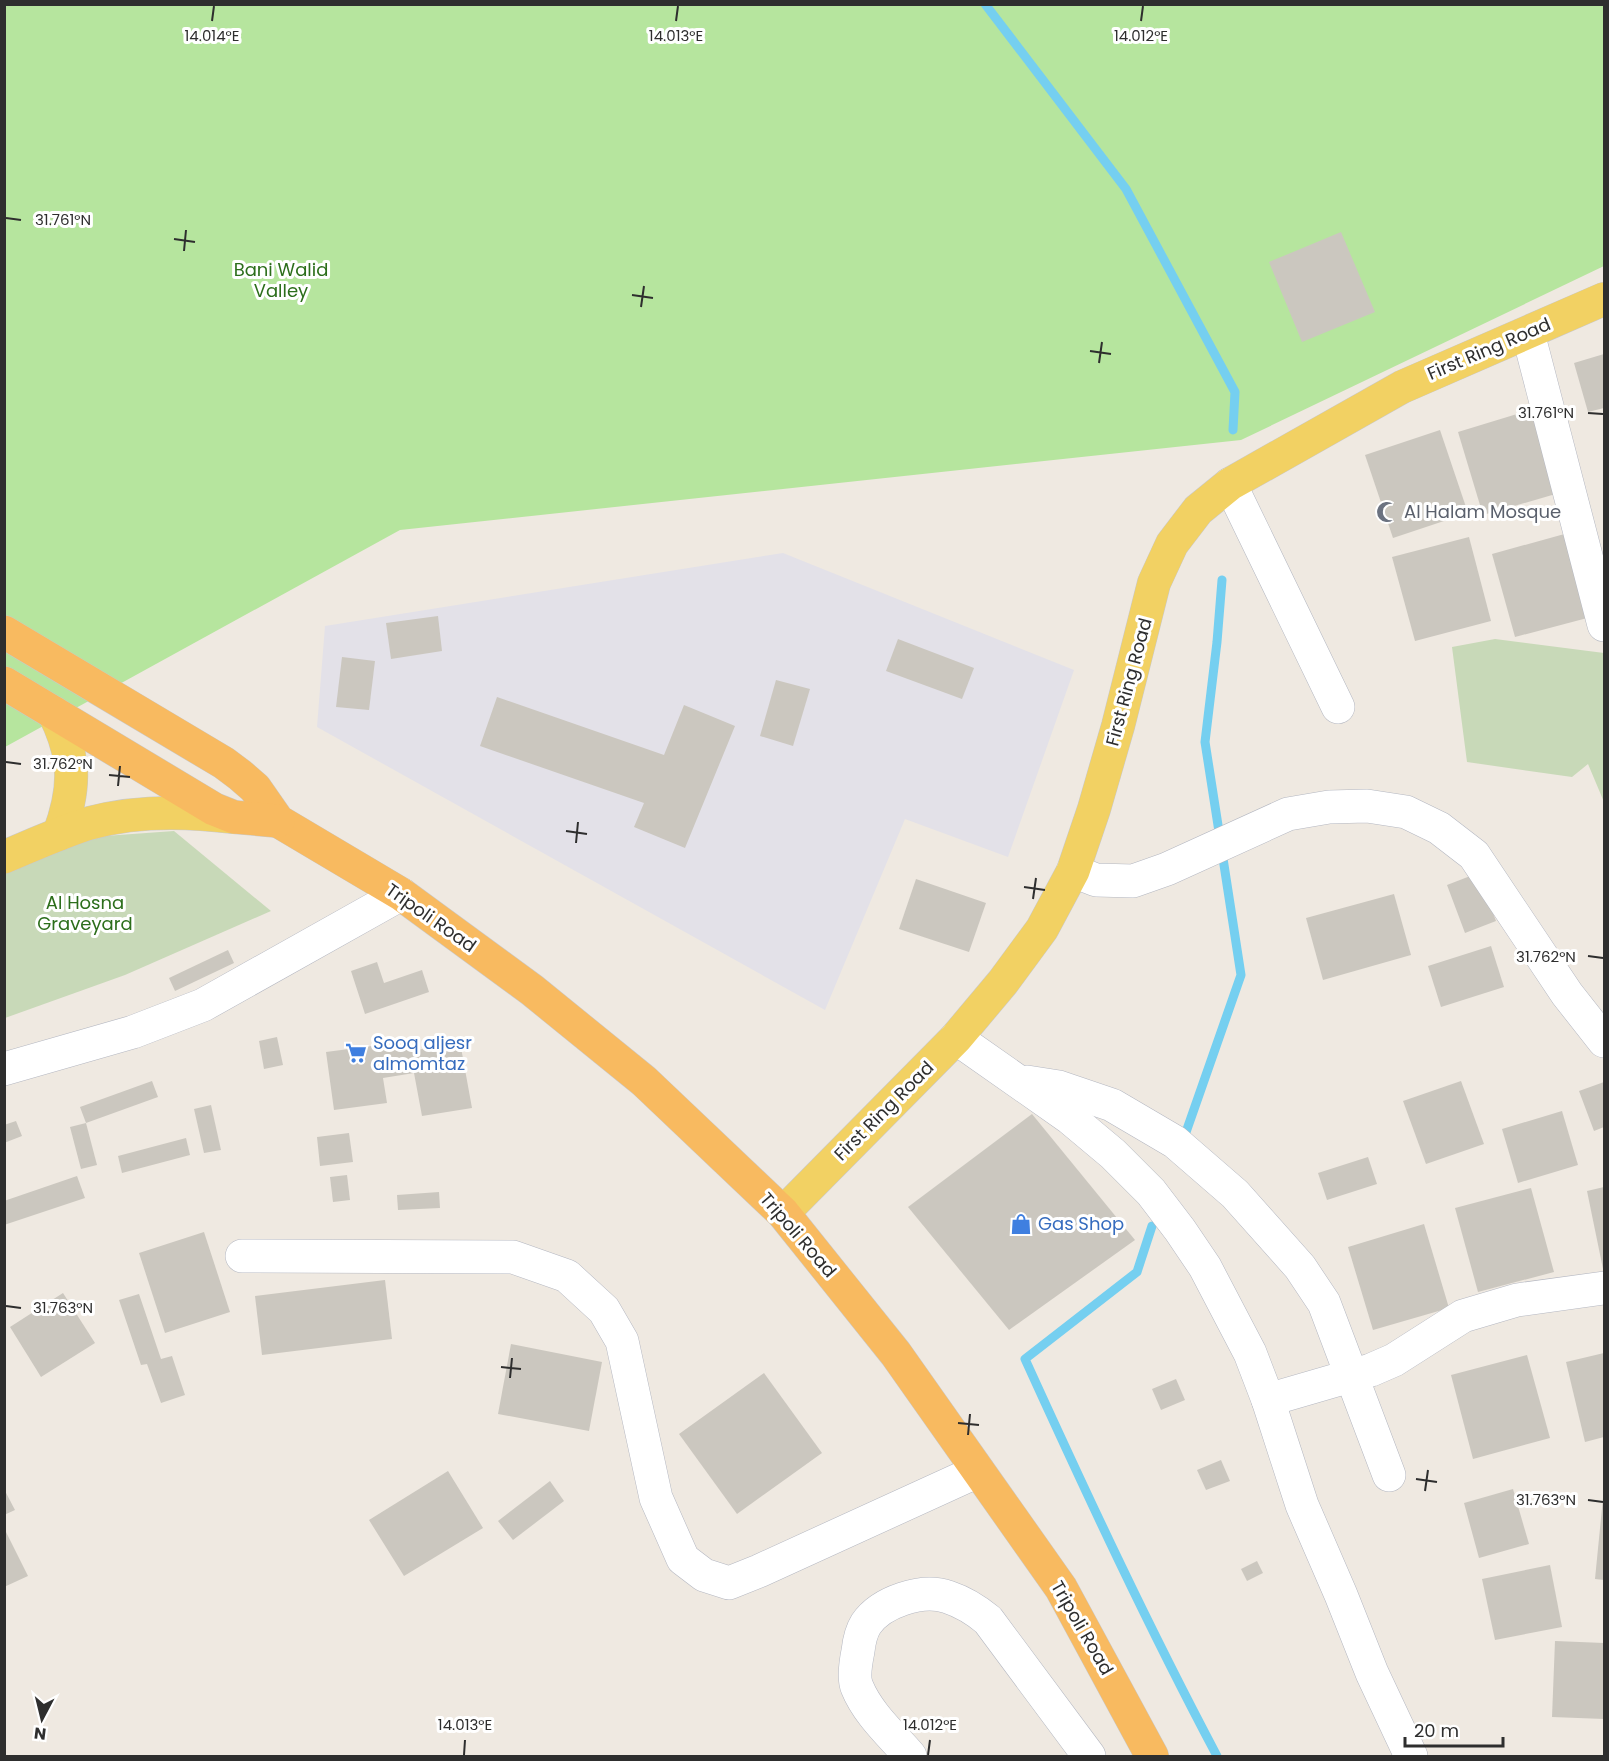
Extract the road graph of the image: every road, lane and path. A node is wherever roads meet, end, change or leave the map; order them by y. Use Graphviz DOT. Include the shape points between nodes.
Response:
graph roads {
  1 [pos="1605,299"];
  2 [pos="1528,333"];
  3 [pos="1230,484"];
  4 [pos="1605,625"];
  5 [pos="4,633"];
  6 [pos="4,683"];
  7 [pos="1338,707"];
  8 [pos="54,713"];
  9 [pos="234,817"];
  10 [pos="278,820"];
  11 [pos="58,834"];
  12 [pos="4,857"];
  13 [pos="1073,871"];
  14 [pos="400,894"];
  15 [pos="956,1038"];
  16 [pos="1605,1041"];
  17 [pos="4,1069"];
  18 [pos="1016,1080"];
  19 [pos="783,1213"];
  20 [pos="242,1256"];
  21 [pos="1605,1288"];
  22 [pos="1353,1377"];
  23 [pos="1268,1400"];
  24 [pos="978,1471"];
  25 [pos="1389,1475"];
  26 [pos="910,1756"];
  27 [pos="1089,1756"];
  28 [pos="1152,1756"];
  29 [pos="1411,1756"];
  1 -- 2 [label="main road, First Ring Road"];
  2 -- 3 [label="main road, First Ring Road" via="1402,387"];
  2 -- 4 [label="street"];
  3 -- 7 [label="street"];
  3 -- 13 [label="main road, First Ring Road" via="1198,510 1172,544 1154,583 1095,809"];
  5 -- 10 [label="highway" via="240,775"];
  6 -- 8 [label="highway"];
  8 -- 9 [label="highway" via="194,799"];
  8 -- 11 [label="main road" via="65,735 72,785 68,810"];
  9 -- 10 [label="highway"];
  9 -- 11 [label="main road" via="151,813 92,823"];
  10 -- 14 [label="highway, Tripoli Road"];
  11 -- 12 [label="main road"];
  13 -- 15 [label="main road, First Ring Road" via="1042,929"];
  13 -- 16 [label="street" via="1096,880 1133,881 1288,813 1367,806 1406,812 1439,828 1474,855 1567,994"];
  14 -- 17 [label="street" via="203,1005 133,1032"];
  14 -- 19 [label="highway, Tripoli Road" via="532,990 644,1082"];
  15 -- 18 [label="street"];
  15 -- 19 [label="main road, First Ring Road"];
  18 -- 22 [label="street" via="1059,1087 1112,1105 1175,1142 1235,1194 1300,1267 1324,1303"];
  18 -- 23 [label="street" via="1104,1146 1157,1200 1210,1276 1250,1353"];
  19 -- 24 [label="highway, Tripoli Road" via="896,1354"];
  20 -- 24 [label="street" via="513,1257 567,1276 604,1310 622,1341 656,1498 683,1559 704,1575 729,1583"];
  21 -- 22 [label="street" via="1517,1300 1463,1316 1394,1360"];
  22 -- 23 [label="street"];
  22 -- 25 [label="street"];
  23 -- 29 [label="street" via="1302,1505"];
  24 -- 28 [label="highway, Tripoli Road" via="1061,1588"];
  26 -- 27 [label="street" via="875,1717 856,1686 856,1660 866,1624 891,1603 913,1595 946,1596 973,1608 987,1620"];
}
